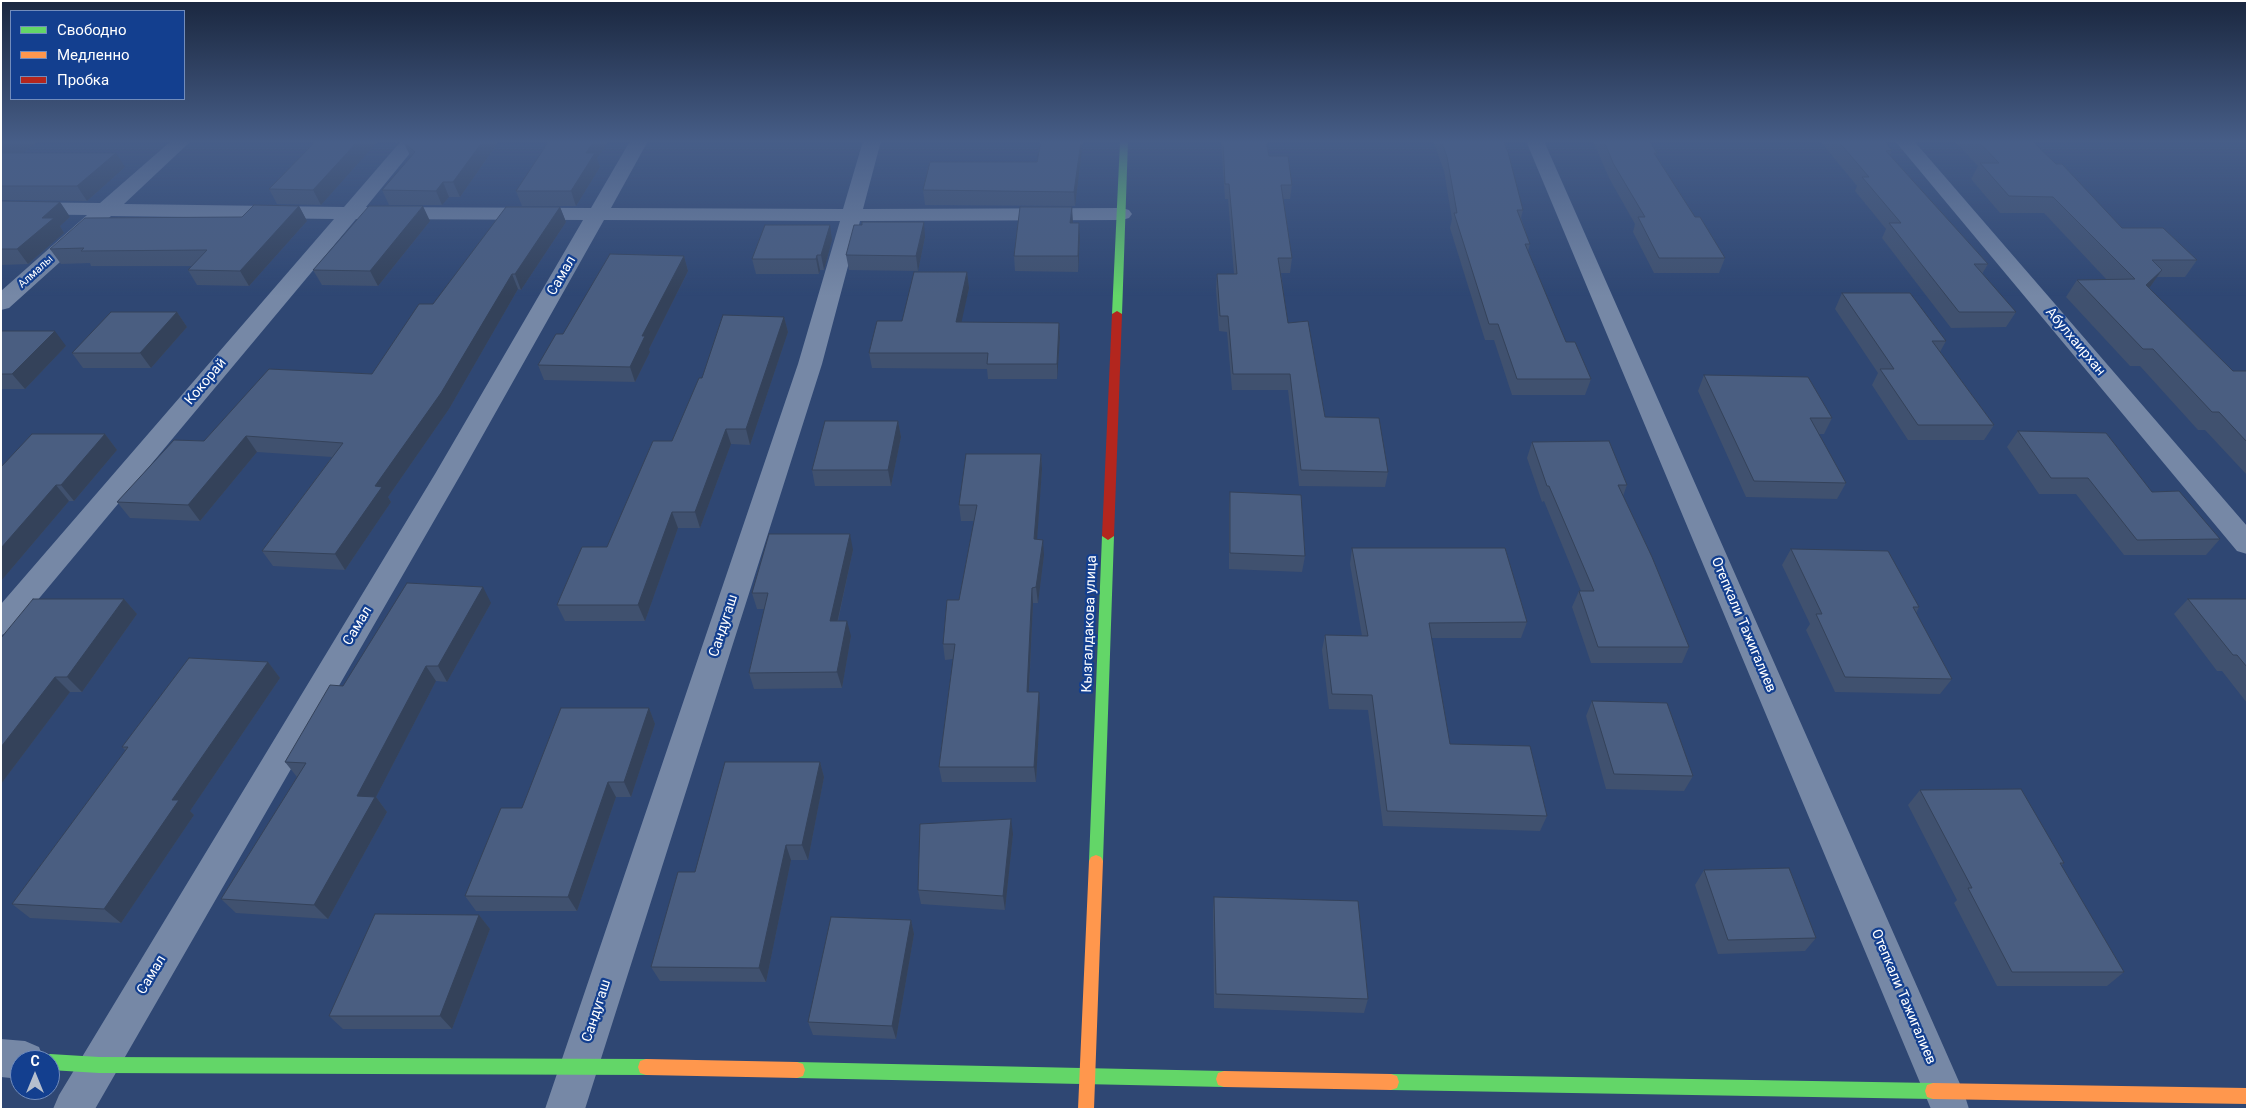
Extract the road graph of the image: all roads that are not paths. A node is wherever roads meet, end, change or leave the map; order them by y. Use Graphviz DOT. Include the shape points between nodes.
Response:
graph roads {
  1 [pos="124,193"];
  2 [pos="367,193"];
  3 [pos="610,193"];
  4 [pos="858,193"];
  5 [pos="1123,193"];
  6 [pos="1556,193"];
  7 [pos="1948,193"];
  8 [pos="1,208"];
  9 [pos="104,211"];
  10 [pos="350,213"];
  11 [pos="598,213"];
  12 [pos="1122,214"];
  13 [pos="852,215"];
  14 [pos="1,303"];
  15 [pos="2247,544"];
  16 [pos="1,624"];
  17 [pos="60,1063"];
  18 [pos="99,1065"];
  19 [pos="579,1065"];
  20 [pos="1087,1077"];
  21 [pos="2247,1096"];
  22 [pos="1947,1100"];
  23 [pos="73,1109"];
  24 [pos="565,1109"];
  25 [pos="1086,1109"];
  1 -- 9 [label="street, Алмалы"];
  2 -- 10 [label="street, Кокорай"];
  3 -- 11 [label="street, Самал"];
  4 -- 13 [label="street, Сандугаш"];
  5 -- 12 [label="street, Кызгалдакова улица"];
  6 -- 22 [label="street, Отепкали Тажигалиев"];
  7 -- 15 [label="street, Абулхаирхан"];
  8 -- 9 [label="street"];
  9 -- 10 [label="street"];
  9 -- 14 [label="street, Алмалы"];
  10 -- 11 [label="street"];
  10 -- 16 [label="street, Кокорай"];
  11 -- 13 [label="street"];
  11 -- 18 [label="street, Самал"];
  12 -- 13 [label="street"];
  12 -- 20 [label="street, Кызгалдакова улица"];
  13 -- 19 [label="street, Сандугаш" via="810,364"];
  17 -- 18 [label="street"];
  18 -- 19 [label="street"];
  18 -- 23 [label="street, Самал"];
  19 -- 20 [label="street"];
  19 -- 24 [label="street, Сандугаш"];
  20 -- 22 [label="street"];
  20 -- 25 [label="street, Кызгалдакова улица"];
  21 -- 22 [label="street"];
}
